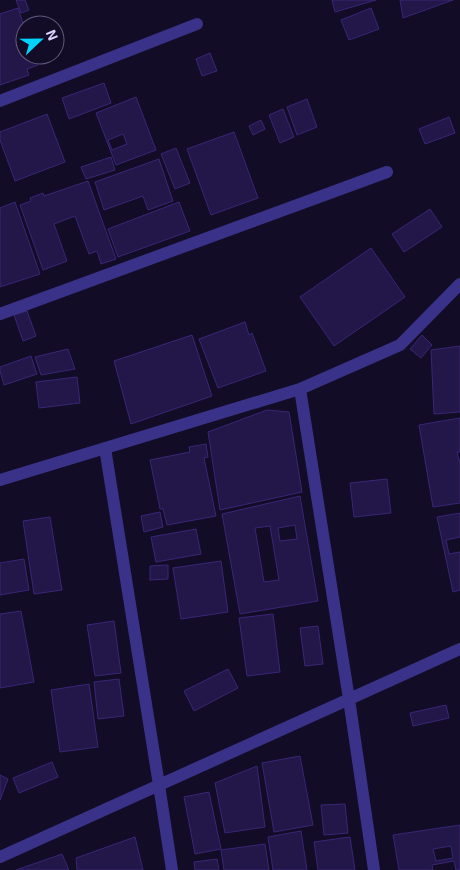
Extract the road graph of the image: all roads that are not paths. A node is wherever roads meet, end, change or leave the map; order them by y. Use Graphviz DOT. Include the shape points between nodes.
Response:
graph roads {
  1 [pos="198,24"];
  2 [pos="0,101"];
  3 [pos="387,172"];
  4 [pos="460,284"];
  5 [pos="0,314"];
  6 [pos="300,389"];
  7 [pos="105,448"];
  8 [pos="0,480"];
  9 [pos="460,649"];
  10 [pos="349,699"];
  11 [pos="159,785"];
  12 [pos="0,857"];
  13 [pos="172,870"];
  14 [pos="374,870"];
  1 -- 2 [label="street"];
  3 -- 5 [label="street"];
  4 -- 6 [label="street" via="400,345"];
  6 -- 7 [label="street"];
  6 -- 10 [label="street"];
  7 -- 8 [label="street"];
  7 -- 11 [label="street"];
  9 -- 10 [label="street"];
  10 -- 11 [label="street"];
  10 -- 14 [label="street"];
  11 -- 12 [label="street"];
  11 -- 13 [label="street"];
}
